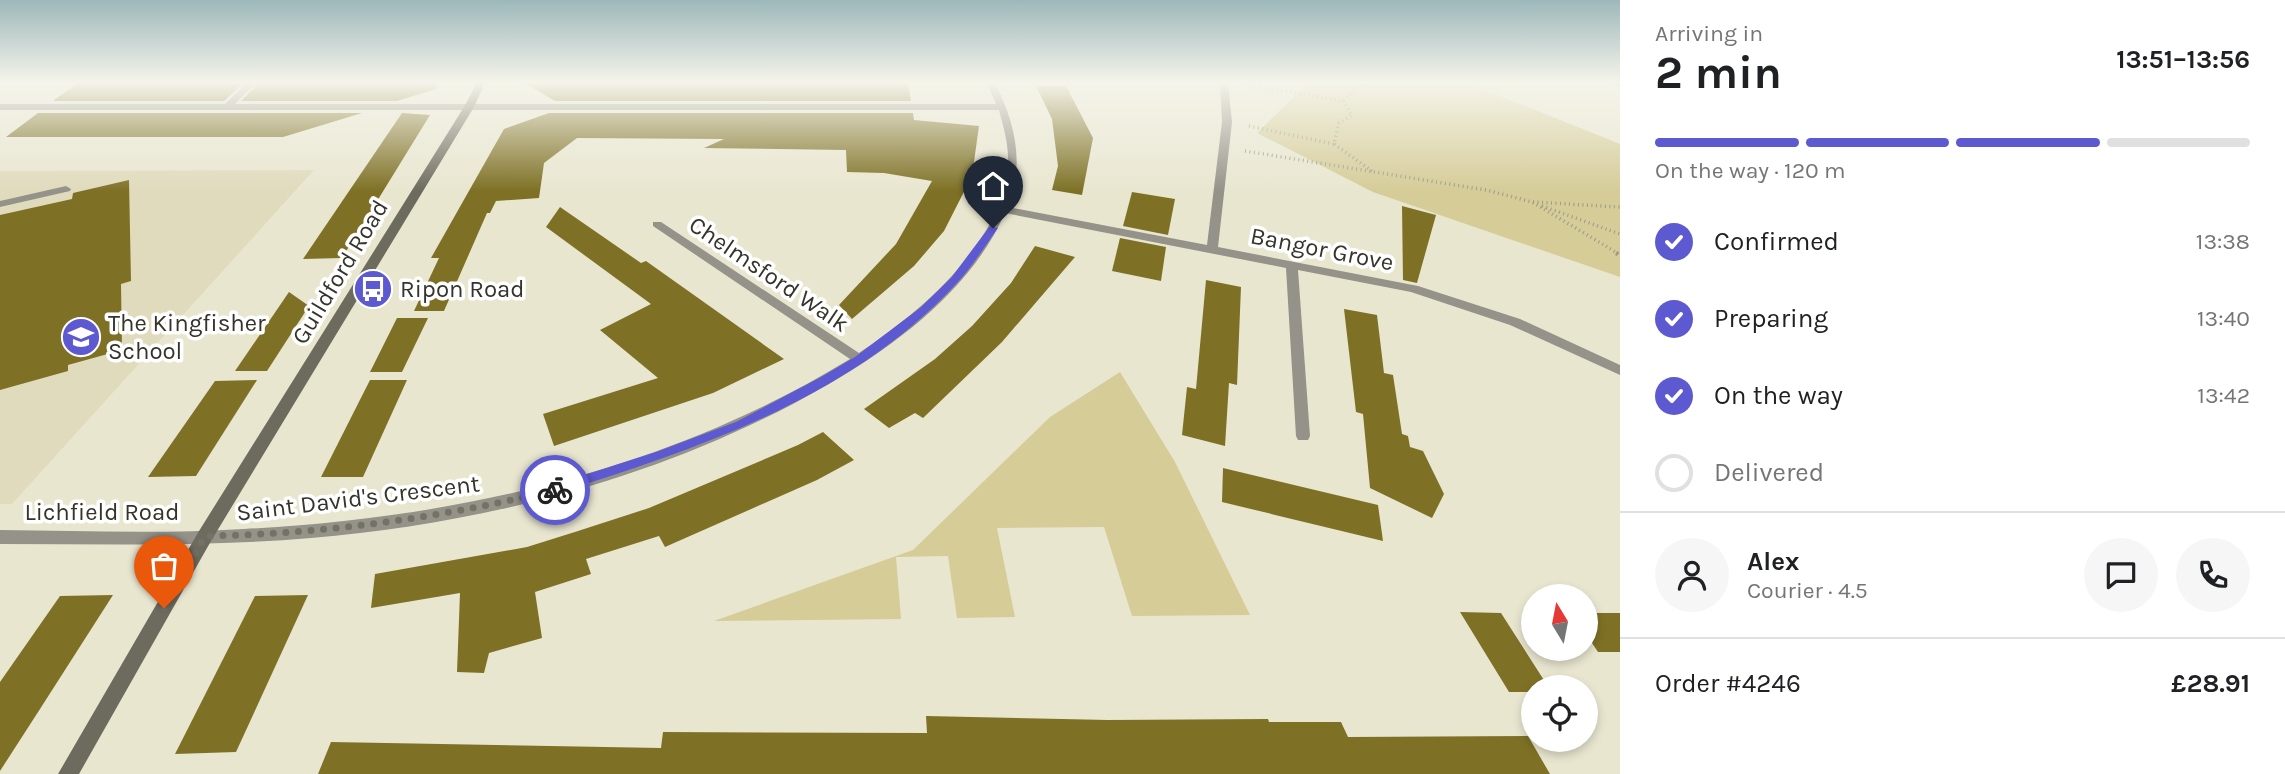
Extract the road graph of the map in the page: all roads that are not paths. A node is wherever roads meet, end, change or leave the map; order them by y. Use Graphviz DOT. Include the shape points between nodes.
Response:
graph roads {
  1 [pos="462,119"];
  2 [pos="1006,119"];
  3 [pos="1227,119"];
  4 [pos="66,189"];
  5 [pos="0,204"];
  6 [pos="1003,209"];
  7 [pos="657,224"];
  8 [pos="1212,250"];
  9 [pos="1292,264"];
  10 [pos="859,359"];
  11 [pos="1620,370"];
  12 [pos="1303,436"];
  13 [pos="205,536"];
  14 [pos="0,537"];
  15 [pos="68,774"];
  1 -- 13 [label="street, Guildford Road"];
  2 -- 6 [label="street, Saint David's Crescent" via="1013,149"];
  3 -- 8 [label="street"];
  4 -- 5 [label="street"];
  6 -- 8 [label="street, Bangor Grove"];
  6 -- 10 [label="street, Saint David's Crescent" via="955,280"];
  7 -- 10 [label="street, Chelmsford Walk"];
  8 -- 9 [label="street, Bangor Grove"];
  9 -- 11 [label="street, Bangor Grove" via="1439,295 1516,322"];
  9 -- 12 [label="street"];
  10 -- 13 [label="street, Saint David's Crescent" via="740,425 564,487 446,514 330,529"];
  13 -- 14 [label="street, Lichfield Road"];
  13 -- 15 [label="street, Guildford Road"];
}
